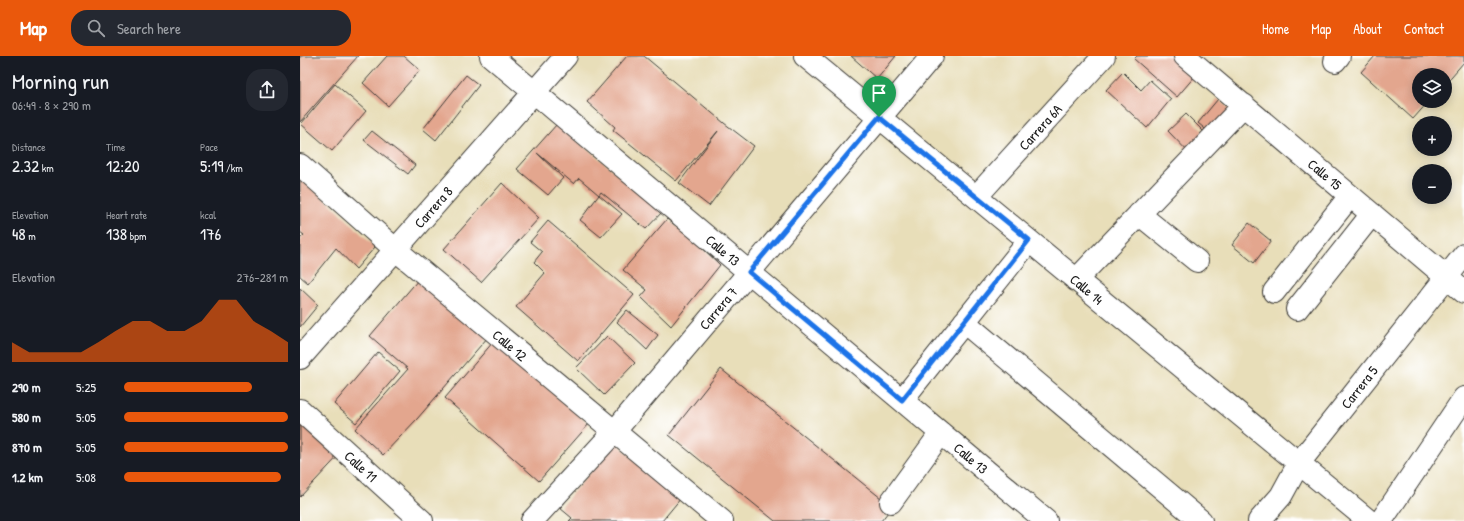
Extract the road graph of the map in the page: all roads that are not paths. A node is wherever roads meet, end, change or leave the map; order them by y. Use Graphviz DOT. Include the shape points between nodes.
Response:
graph roads {
  1 [pos="491,56"];
  2 [pos="566,56"];
  3 [pos="805,56"];
  4 [pos="932,56"];
  5 [pos="1104,56"];
  6 [pos="1185,56"];
  7 [pos="533,93"];
  8 [pos="1244,105"];
  9 [pos="879,117"];
  10 [pos="300,165"];
  11 [pos="1350,196"];
  12 [pos="976,197"];
  13 [pos="1139,214"];
  14 [pos="1372,214"];
  15 [pos="1029,240"];
  16 [pos="396,250"];
  17 [pos="1464,255"];
  18 [pos="1197,261"];
  19 [pos="749,272"];
  20 [pos="1446,277"];
  21 [pos="1076,280"];
  22 [pos="1274,292"];
  23 [pos="1464,292"];
  24 [pos="1297,309"];
  25 [pos="964,322"];
  26 [pos="300,358"];
  27 [pos="1464,398"];
  28 [pos="902,400"];
  29 [pos="300,410"];
  30 [pos="614,432"];
  31 [pos="941,433"];
  32 [pos="1299,463"];
  33 [pos="891,502"];
  34 [pos="422,521"];
  35 [pos="532,521"];
  36 [pos="722,521"];
  37 [pos="1046,521"];
  38 [pos="1201,521"];
  39 [pos="1259,521"];
  40 [pos="1369,521"];
  41 [pos="1381,521"];
  1 -- 7 [label="street, Calle 13"];
  2 -- 7 [label="street, Carrera 8"];
  3 -- 9 [label="street, Calle 14"];
  4 -- 9 [label="street, Carrera 7"];
  5 -- 12 [label="street, Carrera 6A"];
  6 -- 8 [label="street, Calle 15"];
  7 -- 16 [label="street, Carrera 8"];
  7 -- 19 [label="street, Calle 13"];
  8 -- 11 [label="street, Calle 15"];
  8 -- 13 [label="street"];
  9 -- 12 [label="street, Calle 14"];
  9 -- 19 [label="street, Carrera 7"];
  10 -- 16 [label="street, Calle 12"];
  11 -- 14 [label="street, Calle 15"];
  11 -- 22 [label="street"];
  12 -- 15 [label="street, Calle 14"];
  13 -- 18 [label="street"];
  13 -- 21 [label="street"];
  14 -- 20 [label="street, Calle 15"];
  14 -- 24 [label="street"];
  15 -- 21 [label="street, Calle 14"];
  15 -- 25 [label="street"];
  16 -- 26 [label="street, Carrera 8"];
  16 -- 30 [label="street, Calle 12"];
  17 -- 20 [label="street, Carrera 5"];
  19 -- 28 [label="street, Calle 13"];
  19 -- 30 [label="street, Carrera 7"];
  20 -- 23 [label="street, Calle 15"];
  20 -- 32 [label="street, Carrera 5"];
  21 -- 32 [label="street, Calle 14"];
  25 -- 28 [label="street"];
  25 -- 38 [label="street"];
  27 -- 41 [label="street"];
  28 -- 31 [label="street, Calle 13"];
  29 -- 34 [label="street, Calle 11"];
  30 -- 35 [label="street, Carrera 7"];
  30 -- 36 [label="street, Calle 12"];
  31 -- 33 [label="street"];
  31 -- 37 [label="street, Calle 13"];
  32 -- 39 [label="street, Carrera 5" via="1281,496"];
  32 -- 40 [label="street, Calle 14"];
}
